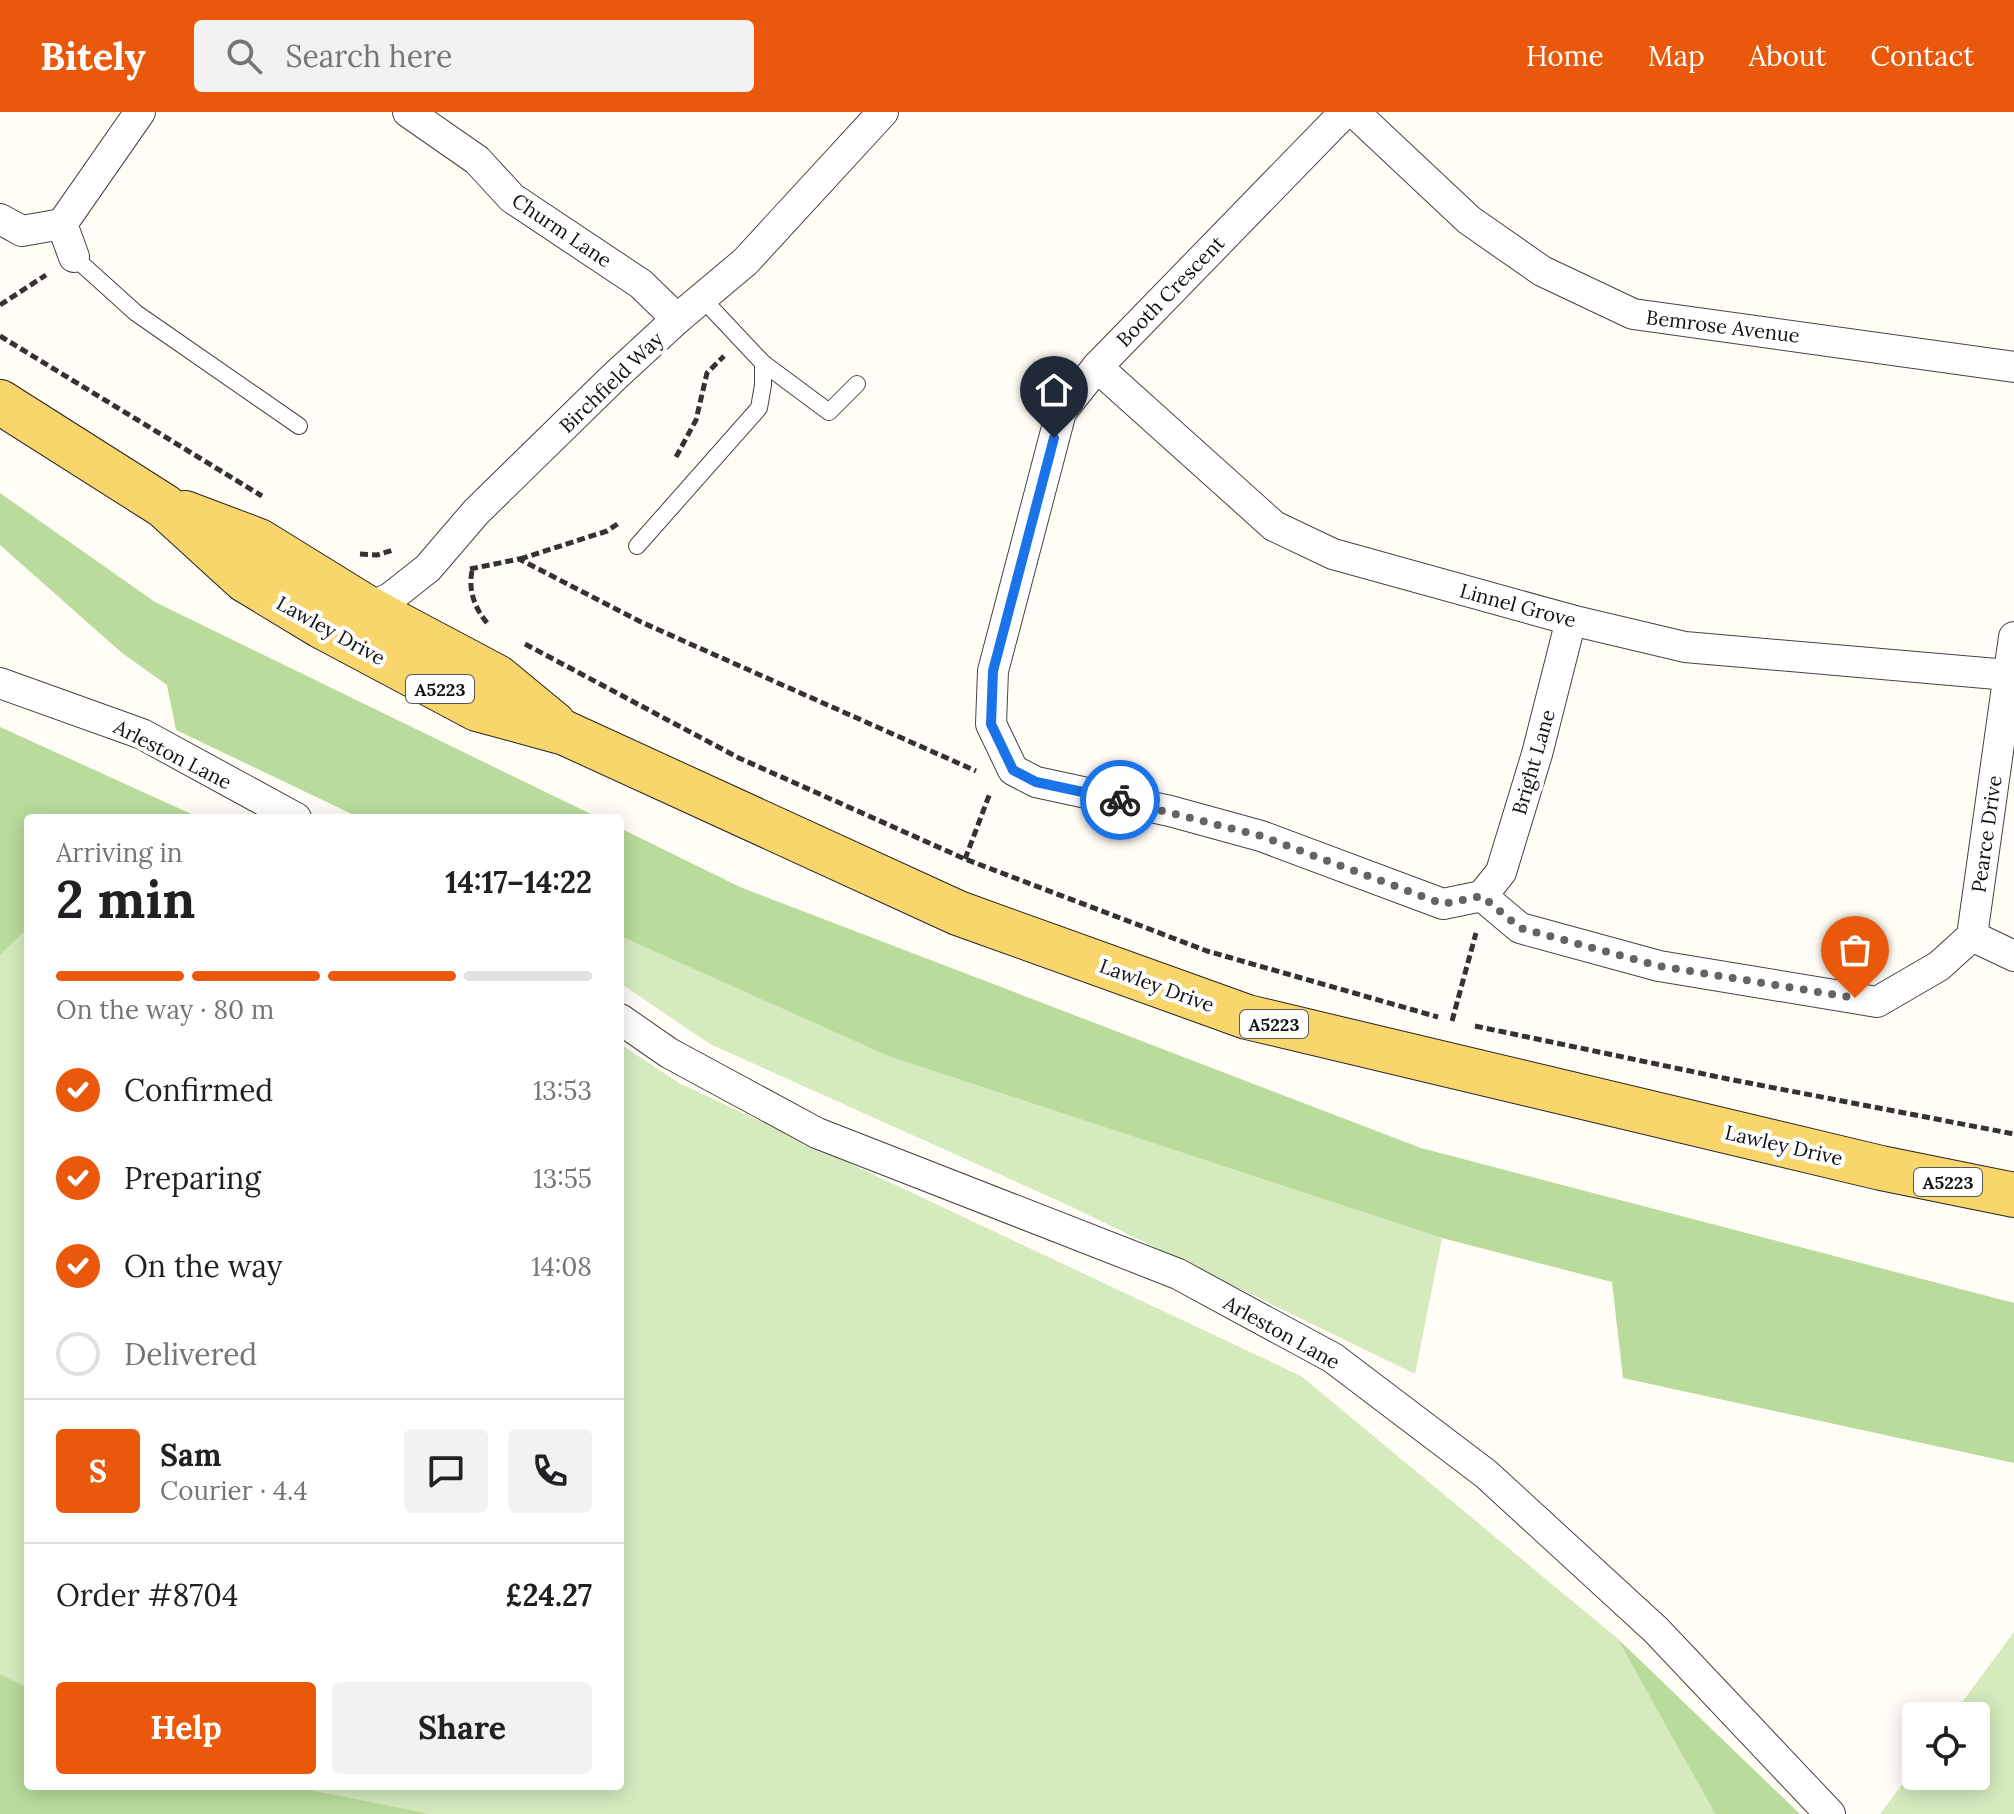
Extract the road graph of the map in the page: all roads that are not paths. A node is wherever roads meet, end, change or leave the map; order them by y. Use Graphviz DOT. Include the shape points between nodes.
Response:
graph roads {
  1 [pos="140,112"];
  2 [pos="883,112"];
  3 [pos="1345,112"];
  4 [pos="1354,112"];
  5 [pos="425,116"];
  6 [pos="0,219"];
  7 [pos="62,224"];
  8 [pos="74,257"];
  9 [pos="701,297"];
  10 [pos="677,319"];
  11 [pos="763,363"];
  12 [pos="1097,367"];
  13 [pos="2014,367"];
  14 [pos="857,384"];
  15 [pos="0,402"];
  16 [pos="299,426"];
  17 [pos="164,506"];
  18 [pos="637,546"];
  19 [pos="369,609"];
  20 [pos="1571,620"];
  21 [pos="321,626"];
  22 [pos="2014,637"];
  23 [pos="2008,675"];
  24 [pos="0,683"];
  25 [pos="565,733"];
  26 [pos="289,814"];
  27 [pos="1482,896"];
  28 [pos="1972,936"];
  29 [pos="2014,956"];
  30 [pos="624,1022"];
  31 [pos="2014,1195"];
  32 [pos="1830,1814"];
  1 -- 7 [label="street"];
  2 -- 9 [label="street, Birchfield Way" via="745,262"];
  3 -- 12 [label="street, Booth Crescent"];
  4 -- 13 [label="street, Bemrose Avenue" via="1469,220 1542,271 1633,314"];
  5 -- 10 [label="street, Churm Lane" via="512,198 641,284"];
  6 -- 7 [label="street" via="22,231"];
  7 -- 8 [label="street"];
  8 -- 16 [label="lane" via="136,313"];
  9 -- 10 [label="street, Birchfield Way"];
  9 -- 11 [label="lane"];
  10 -- 19 [label="street, Birchfield Way" via="476,512 428,568"];
  11 -- 14 [label="lane" via="829,412"];
  11 -- 18 [label="lane" via="759,408"];
  12 -- 20 [label="street, Linnel Grove" via="1274,526 1333,554"];
  12 -- 27 [label="street, Booth Crescent" via="1061,412 993,671 991,724 1004,775 1261,836 1443,904"];
  15 -- 17 [label="main road, Lawley Drive / A5223"];
  17 -- 19 [label="main road, Lawley Drive / A5223" via="259,541"];
  17 -- 21 [label="main road, Lawley Drive / A5223" via="245,580"];
  19 -- 21 [label="street, Birchfield Way"];
  19 -- 25 [label="main road, Lawley Drive / A5223" via="497,677"];
  20 -- 23 [label="street, Linnel Grove" via="1685,647"];
  20 -- 27 [label="street, Bright Lane" via="1501,872"];
  21 -- 25 [label="main road, Lawley Drive / A5223" via="477,709"];
  22 -- 23 [label="street, Pearce Drive"];
  23 -- 28 [label="street, Pearce Drive"];
  24 -- 26 [label="street, Arleston Lane" via="142,734"];
  25 -- 31 [label="main road, Lawley Drive / A5223" via="958,913 1247,1017"];
  27 -- 28 [label="street" via="1520,928 1659,966 1877,1002 1939,966"];
  28 -- 29 [label="street"];
  30 -- 32 [label="street, Arleston Lane" via="669,1053 817,1133 1178,1274 1333,1358 1486,1474 1656,1630"];
}
